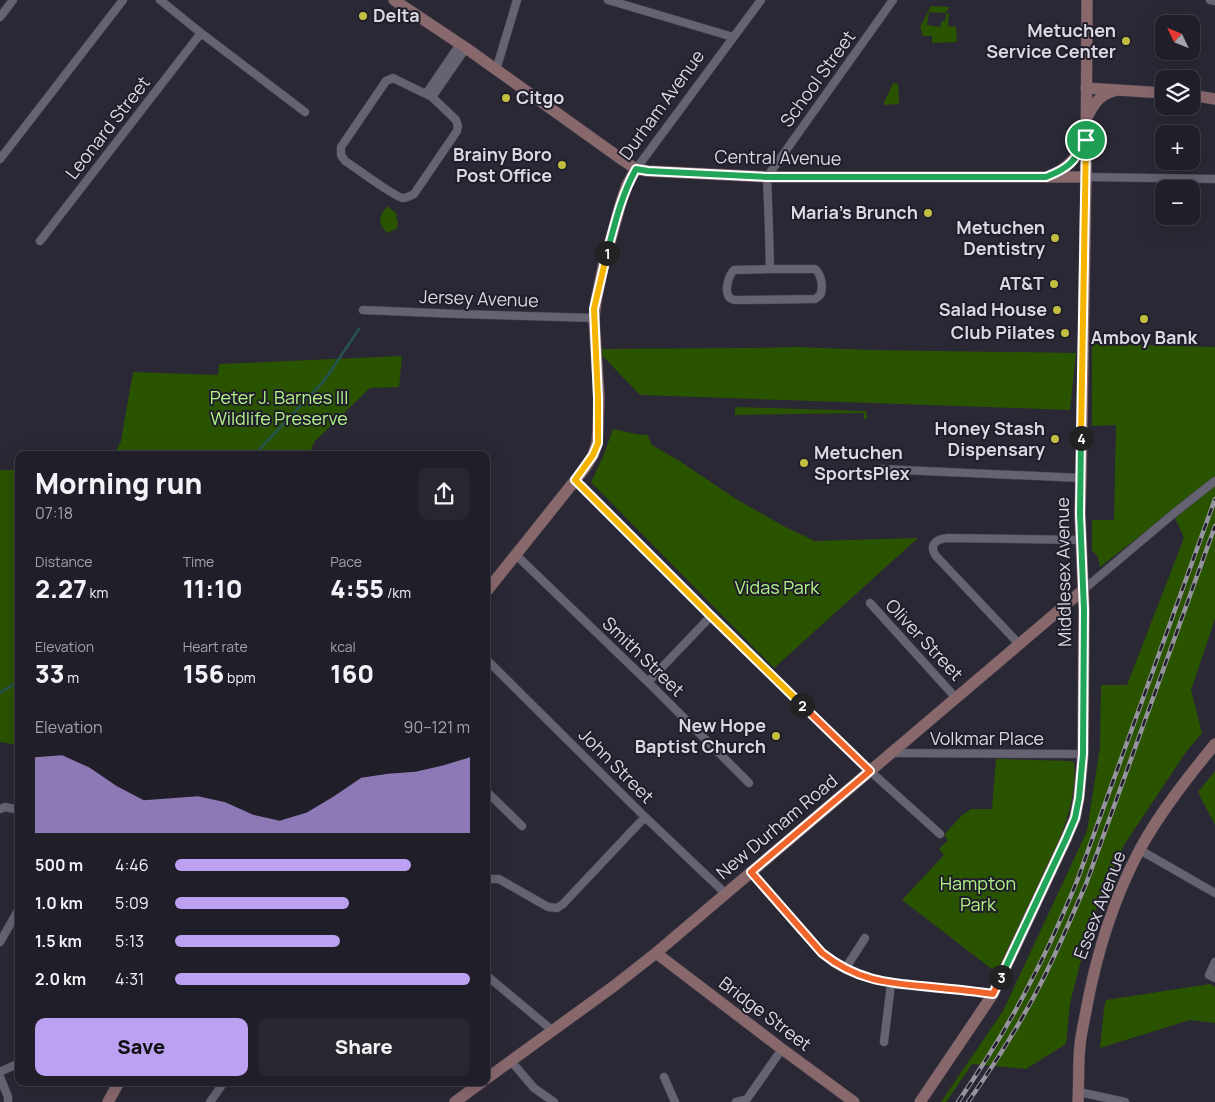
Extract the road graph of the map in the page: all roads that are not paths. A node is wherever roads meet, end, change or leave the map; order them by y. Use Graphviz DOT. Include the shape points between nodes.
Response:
graph roads {
  1 [pos="14,0"];
  2 [pos="123,0"];
  3 [pos="160,0"];
  4 [pos="394,0"];
  5 [pos="517,0"];
  6 [pos="608,0"];
  7 [pos="761,0"];
  8 [pos="893,0"];
  9 [pos="1087,0"];
  10 [pos="1210,0"];
  11 [pos="1215,1"];
  12 [pos="0,18"];
  13 [pos="201,33"];
  14 [pos="733,38"];
  15 [pos="463,46"];
  16 [pos="496,70"];
  17 [pos="1086,88"];
  18 [pos="1116,90"];
  19 [pos="1155,92"];
  20 [pos="429,95"];
  21 [pos="1200,96"];
  22 [pos="1215,99"];
  23 [pos="305,112"];
  24 [pos="1086,118"];
  25 [pos="1086,140"];
  26 [pos="0,158"];
  27 [pos="636,169"];
  28 [pos="1086,176"];
  29 [pos="767,177"];
  30 [pos="1046,177"];
  31 [pos="1215,179"];
  32 [pos="40,241"];
  33 [pos="770,269"];
  34 [pos="363,310"];
  35 [pos="594,318"];
  36 [pos="880,469"];
  37 [pos="1080,478"];
  38 [pos="575,480"];
  39 [pos="1215,481"];
  40 [pos="1081,540"];
  41 [pos="516,555"];
  42 [pos="490,587"];
  43 [pos="1083,590"];
  44 [pos="870,603"];
  45 [pos="711,616"];
  46 [pos="1019,644"];
  47 [pos="490,662"];
  48 [pos="648,682"];
  49 [pos="956,698"];
  50 [pos="1215,744"];
  51 [pos="891,753"];
  52 [pos="1083,754"];
  53 [pos="870,771"];
  54 [pos="748,783"];
  55 [pos="490,795"];
  56 [pos="0,809"];
  57 [pos="15,809"];
  58 [pos="645,816"];
  59 [pos="522,826"];
  60 [pos="940,834"];
  61 [pos="1140,850"];
  62 [pos="751,872"];
  63 [pos="490,879"];
  64 [pos="1215,893"];
  65 [pos="726,894"];
  66 [pos="15,916"];
  67 [pos="865,938"];
  68 [pos="0,942"];
  69 [pos="656,953"];
  70 [pos="1215,962"];
  71 [pos="846,969"];
  72 [pos="490,978"];
  73 [pos="1215,978"];
  74 [pos="891,984"];
  75 [pos="993,994"];
  76 [pos="553,1031"];
  77 [pos="884,1042"];
  78 [pos="782,1049"];
  79 [pos="511,1061"];
  80 [pos="15,1065"];
  81 [pos="0,1072"];
  82 [pos="490,1076"];
  83 [pos="0,1077"];
  84 [pos="664,1077"];
  85 [pos="117,1086"];
  86 [pos="221,1086"];
  87 [pos="477,1086"];
  88 [pos="1078,1097"];
  89 [pos="747,1101"];
  90 [pos="8,1102"];
  91 [pos="108,1102"];
  92 [pos="210,1102"];
  93 [pos="455,1102"];
  94 [pos="554,1102"];
  95 [pos="675,1102"];
  96 [pos="736,1102"];
  97 [pos="854,1102"];
  98 [pos="920,1102"];
  99 [pos="1125,1102"];
  1 -- 12 [label="street"];
  2 -- 26 [label="street"];
  3 -- 13 [label="street"];
  4 -- 15 [label="street, Central Avenue"];
  5 -- 16 [label="street"];
  6 -- 14 [label="street"];
  7 -- 14 [label="street, Durham Avenue"];
  8 -- 29 [label="street, School Street"];
  9 -- 17 [label="street, Middlesex Avenue"];
  10 -- 11 [label="street"];
  13 -- 23 [label="street"];
  13 -- 32 [label="street, Leonard Street"];
  14 -- 27 [label="street, Durham Avenue"];
  15 -- 16 [label="street, Central Avenue"];
  15 -- 20 [label="street"];
  16 -- 27 [label="street, Central Avenue"];
  17 -- 18 [label="street"];
  17 -- 24 [label="street, Middlesex Avenue"];
  18 -- 19 [label="street"];
  18 -- 24 [label="street" via="1099,97"];
  20 -- 20 [label="street" via="393,78 386,81 341,147 345,161 401,198 414,194 458,126 456,120"];
  21 -- 22 [label="street"];
  24 -- 25 [label="street, Middlesex Avenue"];
  25 -- 28 [label="street, Middlesex Avenue"];
  25 -- 30 [label="street" via="1070,165"];
  27 -- 29 [label="street, Central Avenue"];
  27 -- 35 [label="street, Durham Avenue" via="622,199"];
  28 -- 30 [label="street, Central Avenue"];
  28 -- 31 [label="street, Central Avenue"];
  28 -- 37 [label="street, Middlesex Avenue"];
  29 -- 30 [label="street, Central Avenue"];
  29 -- 33 [label="street"];
  33 -- 33 [label="street" via="734,270 728,279 727,295 735,300 815,299 819,296 821,276 815,269"];
  34 -- 35 [label="street, Jersey Avenue"];
  35 -- 38 [label="street, Durham Avenue" via="598,443"];
  36 -- 37 [label="street"];
  37 -- 40 [label="street, Middlesex Avenue"];
  38 -- 41 [label="street, Durham Avenue"];
  38 -- 45 [label="street"];
  39 -- 43 [label="street"];
  40 -- 43 [label="street, Middlesex Avenue"];
  40 -- 46 [label="street" via="948,538 937,540 934,545 936,556"];
  41 -- 42 [label="street, Durham Avenue"];
  41 -- 48 [label="street, Smith Street"];
  43 -- 46 [label="street, New Durham Road"];
  43 -- 52 [label="street, Middlesex Avenue"];
  44 -- 49 [label="street, Oliver Street"];
  45 -- 48 [label="street"];
  45 -- 53 [label="street"];
  46 -- 49 [label="street, New Durham Road"];
  47 -- 58 [label="street, John Street"];
  48 -- 54 [label="street, Smith Street"];
  49 -- 51 [label="street, New Durham Road"];
  50 -- 61 [label="street, Essex Avenue" via="1168,804"];
  51 -- 52 [label="street, Volkmar Place"];
  51 -- 53 [label="street, New Durham Road"];
  52 -- 75 [label="street, Middlesex Avenue" via="1075,818"];
  53 -- 60 [label="street"];
  53 -- 62 [label="street, New Durham Road"];
  55 -- 59 [label="street"];
  56 -- 57 [label="street"];
  58 -- 63 [label="street" via="557,908 548,907 499,879"];
  58 -- 65 [label="street, John Street"];
  61 -- 64 [label="street"];
  61 -- 88 [label="street, Essex Avenue" via="1116,902 1100,948 1080,1044"];
  62 -- 65 [label="street, New Durham Road"];
  62 -- 71 [label="street" via="822,953"];
  65 -- 69 [label="street, New Durham Road"];
  66 -- 68 [label="street"];
  67 -- 71 [label="street"];
  69 -- 76 [label="street, New Durham Road"];
  69 -- 78 [label="street, Bridge Street"];
  70 -- 73 [label="street" via="1209,975"];
  71 -- 74 [label="street"];
  72 -- 76 [label="street"];
  74 -- 75 [label="street"];
  74 -- 77 [label="street"];
  75 -- 98 [label="street, Middlesex Avenue"];
  76 -- 79 [label="street, New Durham Road"];
  78 -- 89 [label="street"];
  78 -- 97 [label="street, Bridge Street"];
  79 -- 82 [label="street, New Durham Road"];
  79 -- 94 [label="street" via="534,1088"];
  80 -- 81 [label="street"];
  83 -- 90 [label="street"];
  84 -- 95 [label="street"];
  85 -- 91 [label="street"];
  86 -- 92 [label="street"];
  87 -- 93 [label="street"];
  88 -- 99 [label="street"];
  89 -- 96 [label="street"];
}
